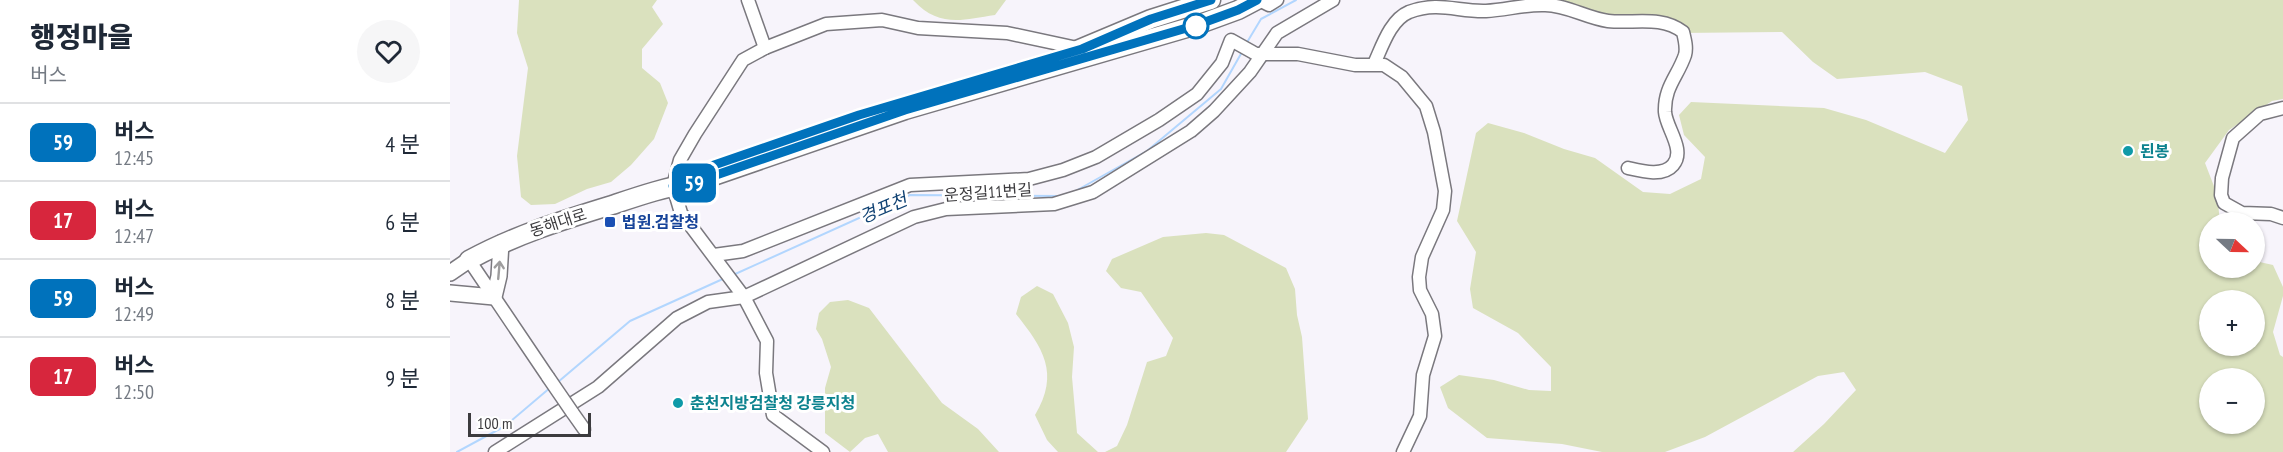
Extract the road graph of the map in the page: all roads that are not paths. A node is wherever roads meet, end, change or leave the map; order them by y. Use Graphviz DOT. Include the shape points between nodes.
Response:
graph roads {
  1 [pos="748,0"];
  2 [pos="1211,0"];
  3 [pos="1258,0"];
  4 [pos="1277,0"];
  5 [pos="1333,0"];
  6 [pos="765,48"];
  7 [pos="1082,49"];
  8 [pos="1259,54"];
  9 [pos="1374,64"];
  10 [pos="2283,108"];
  11 [pos="1628,168"];
  12 [pos="673,186"];
  13 [pos="2283,218"];
  14 [pos="501,243"];
  15 [pos="716,259"];
  16 [pos="462,262"];
  17 [pos="450,273"];
  18 [pos="741,292"];
  19 [pos="450,293"];
  20 [pos="494,297"];
  21 [pos="584,429"];
  22 [pos="495,452"];
  23 [pos="824,452"];
  24 [pos="1403,452"];
  1 -- 6 [label="street"];
  2 -- 7 [label="highway, 동해대로" via="1151,19"];
  3 -- 4 [label="street" via="1269,5"];
  3 -- 12 [label="highway, 동해대로" via="1197,25 905,110 693,183"];
  5 -- 8 [label="street, 운정길11번길" via="1277,33"];
  6 -- 7 [label="street" via="826,24 882,20 918,28 1007,33"];
  6 -- 12 [label="street" via="743,60 680,160"];
  7 -- 12 [label="highway, 동해대로" via="859,115 691,173"];
  8 -- 9 [label="street" via="1298,54 1355,65"];
  8 -- 15 [label="street" via="1231,42 1222,63 1197,94 1110,150 1082,163 1029,179 910,185"];
  8 -- 18 [label="street, 운정길11번길" via="1250,72 1191,131 1093,192 1054,204 946,210 914,217"];
  9 -- 11 [label="street" via="1401,16 1439,5 1473,11 1543,4 1608,21 1675,26 1683,32 1685,55 1672,79 1665,112 1676,145 1676,160 1672,167 1662,171"];
  9 -- 24 [label="street" via="1393,69 1426,106 1445,191 1443,210 1422,257 1419,277 1435,336 1423,375 1420,416"];
  10 -- 13 [label="street" via="2260,114 2233,138 2221,195 2224,203 2242,213"];
  12 -- 14 [label="highway, 동해대로"];
  12 -- 15 [label="street" via="681,213"];
  14 -- 16 [label="highway, 동해대로"];
  20 -- 14 [label="main road, one-way"];
  15 -- 18 [label="street"];
  16 -- 17 [label="main road, 동해대로"];
  16 -- 20 [label="street"];
  18 -- 22 [label="street, 운정길11번길" via="708,302 677,318 598,387"];
  18 -- 23 [label="street" via="767,341 766,373 773,415"];
  19 -- 20 [label="main road"];
  20 -- 21 [label="street, bridge"];
}
